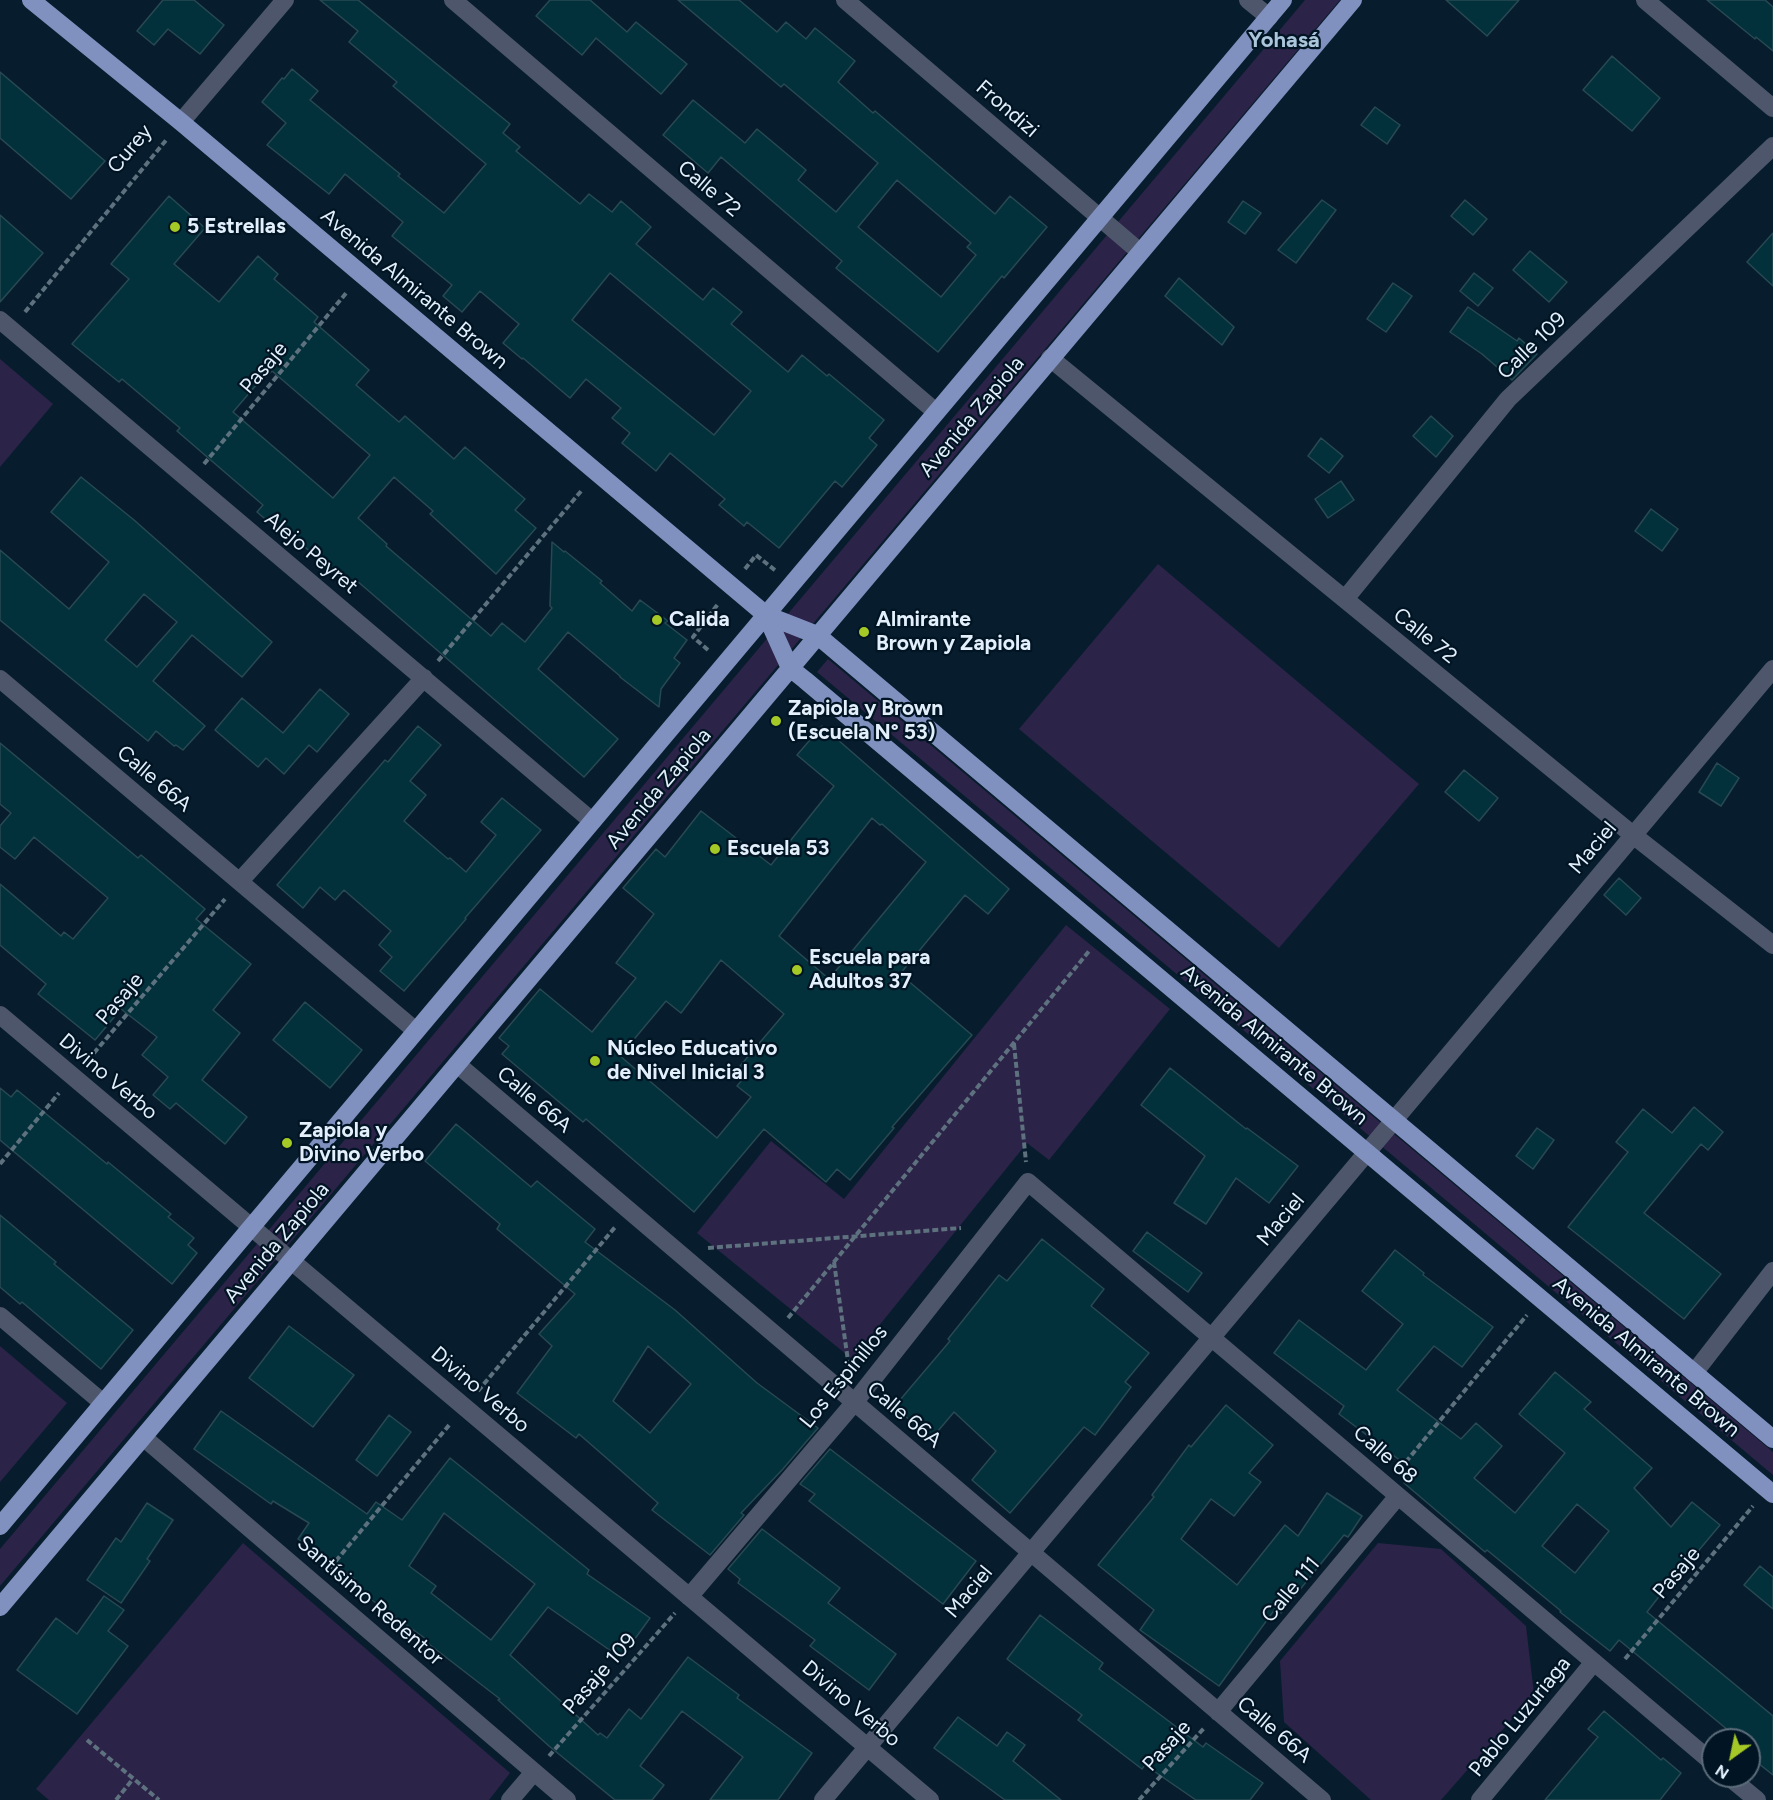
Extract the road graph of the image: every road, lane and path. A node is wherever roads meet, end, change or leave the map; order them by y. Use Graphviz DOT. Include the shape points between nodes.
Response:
graph roads {
  1 [pos="32,0"];
  2 [pos="285,0"];
  3 [pos="453,0"];
  4 [pos="845,0"];
  5 [pos="1248,0"];
  6 [pos="1283,0"];
  7 [pos="1353,0"];
  8 [pos="1645,0"];
  9 [pos="1269,17"];
  10 [pos="1773,108"];
  11 [pos="181,122"];
  12 [pos="1773,146"];
  13 [pos="1100,218"];
  14 [pos="1140,252"];
  15 [pos="362,274"];
  16 [pos="6,324"];
  17 [pos="1050,358"];
  18 [pos="936,412"];
  19 [pos="597,473"];
  20 [pos="190,481"];
  21 [pos="1345,600"];
  22 [pos="766,615"];
  23 [pos="817,635"];
  24 [pos="790,668"];
  25 [pos="1773,669"];
  26 [pos="424,678"];
  27 [pos="0,679"];
  28 [pos="592,821"];
  29 [pos="1633,835"];
  30 [pos="240,881"];
  31 [pos="1105,932"];
  32 [pos="1773,945"];
  33 [pos="0,1015"];
  34 [pos="416,1031"];
  35 [pos="1014,1043"];
  36 [pos="457,1064"];
  37 [pos="73,1077"];
  38 [pos="1395,1119"];
  39 [pos="1367,1152"];
  40 [pos="0,1164"];
  41 [pos="1028,1182"];
  42 [pos="995,1226"];
  43 [pos="251,1227"];
  44 [pos="855,1236"];
  45 [pos="676,1251"];
  46 [pos="291,1261"];
  47 [pos="834,1262"];
  48 [pos="1773,1271"];
  49 [pos="1541,1298"];
  50 [pos="0,1316"];
  51 [pos="774,1334"];
  52 [pos="1212,1337"];
  53 [pos="1694,1372"];
  54 [pos="103,1403"];
  55 [pos="854,1403"];
  56 [pos="143,1437"];
  57 [pos="1773,1439"];
  58 [pos="1392,1491"];
  59 [pos="1770,1491"];
  60 [pos="0,1526"];
  61 [pos="1032,1552"];
  62 [pos="689,1597"];
  63 [pos="0,1607"];
  64 [pos="1594,1662"];
  65 [pos="1611,1676"];
  66 [pos="1218,1712"];
  67 [pos="87,1740"];
  68 [pos="868,1747"];
  69 [pos="1701,1753"];
  70 [pos="534,1772"];
  71 [pos="133,1779"];
  72 [pos="1742,1788"];
  73 [pos="116,1800"];
  74 [pos="159,1800"];
  75 [pos="510,1800"];
  76 [pos="567,1800"];
  77 [pos="824,1800"];
  78 [pos="930,1800"];
  79 [pos="1139,1800"];
  80 [pos="1322,1800"];
  81 [pos="1480,1800"];
  82 [pos="1756,1800"];
  1 -- 11 [label="main road, Avenida Almirante Brown"];
  2 -- 11 [label="street, Curey"];
  3 -- 18 [label="street, Calle 72"];
  4 -- 13 [label="street, Frondizi"];
  5 -- 9 [label="street"];
  6 -- 9 [label="main road, Avenida Zapiola"];
  7 -- 14 [label="main road, Avenida Zapiola"];
  8 -- 10 [label="street"];
  9 -- 13 [label="main road, Avenida Zapiola"];
  11 -- 15 [label="main road, Avenida Almirante Brown"];
  11 -- 16 [label="path, Curey"];
  12 -- 21 [label="street, Calle 109" via="1508,399"];
  13 -- 14 [label="street, Frondizi"];
  13 -- 18 [label="main road, Avenida Zapiola"];
  14 -- 17 [label="main road, Avenida Zapiola"];
  15 -- 19 [label="main road, Avenida Almirante Brown"];
  15 -- 20 [label="path, Pasaje"];
  16 -- 20 [label="street, Alejo Peyret"];
  17 -- 21 [label="street, Calle 72"];
  17 -- 23 [label="main road, Avenida Zapiola"];
  18 -- 22 [label="main road, Avenida Zapiola"];
  19 -- 22 [label="main road, Avenida Almirante Brown"];
  19 -- 26 [label="path"];
  20 -- 26 [label="street, Alejo Peyret"];
  21 -- 29 [label="street, Calle 72"];
  22 -- 23 [label="main road, Avenida Almirante Brown"];
  22 -- 24 [label="main road, Avenida Almirante Brown"];
  22 -- 28 [label="main road, Avenida Zapiola"];
  23 -- 24 [label="main road, Avenida Zapiola"];
  23 -- 38 [label="main road, Avenida Almirante Brown"];
  24 -- 31 [label="main road, Avenida Almirante Brown"];
  24 -- 36 [label="main road, Avenida Zapiola"];
  25 -- 29 [label="street, Maciel"];
  26 -- 28 [label="street, Alejo Peyret"];
  26 -- 30 [label="street"];
  27 -- 30 [label="street, Calle 66A"];
  28 -- 34 [label="main road, Avenida Zapiola"];
  29 -- 32 [label="street, Calle 72"];
  29 -- 38 [label="street, Maciel"];
  30 -- 34 [label="street, Calle 66A"];
  30 -- 37 [label="path, Pasaje"];
  31 -- 35 [label="path"];
  31 -- 39 [label="main road, Avenida Almirante Brown"];
  33 -- 37 [label="street, Divino Verbo"];
  34 -- 43 [label="main road, Avenida Zapiola"];
  35 -- 41 [label="path"];
  35 -- 44 [label="path"];
  36 -- 45 [label="street, Calle 66A"];
  36 -- 46 [label="main road, Avenida Zapiola"];
  37 -- 40 [label="path, Pasaje"];
  37 -- 43 [label="street, Divino Verbo"];
  38 -- 39 [label="street, Maciel"];
  38 -- 53 [label="main road, Avenida Almirante Brown"];
  39 -- 49 [label="main road, Avenida Almirante Brown"];
  39 -- 52 [label="street, Maciel"];
  41 -- 42 [label="street, Los Espinillos"];
  41 -- 52 [label="street, Calle 68"];
  42 -- 44 [label="path"];
  42 -- 55 [label="street, Los Espinillos"];
  43 -- 46 [label="street, Divino Verbo"];
  43 -- 54 [label="main road, Avenida Zapiola"];
  44 -- 45 [label="path"];
  44 -- 47 [label="path"];
  45 -- 51 [label="street, Calle 66A"];
  46 -- 56 [label="main road, Avenida Zapiola"];
  46 -- 62 [label="street, Divino Verbo"];
  47 -- 51 [label="path"];
  47 -- 55 [label="path"];
  48 -- 53 [label="street"];
  49 -- 58 [label="path"];
  49 -- 59 [label="main road, Avenida Almirante Brown"];
  50 -- 54 [label="street"];
  51 -- 55 [label="street, Calle 66A"];
  52 -- 58 [label="street, Calle 68"];
  52 -- 61 [label="street, Maciel"];
  53 -- 57 [label="main road, Avenida Almirante Brown"];
  54 -- 60 [label="main road, Avenida Zapiola"];
  55 -- 61 [label="street, Calle 66A"];
  55 -- 62 [label="street, Los Espinillos"];
  56 -- 63 [label="main road, Avenida Zapiola"];
  56 -- 70 [label="street, Santísimo Redentor"];
  58 -- 64 [label="street, Calle 68"];
  58 -- 66 [label="street, Calle 111"];
  59 -- 65 [label="path, Pasaje"];
  61 -- 66 [label="street, Calle 66A"];
  61 -- 68 [label="street, Maciel"];
  62 -- 68 [label="street, Divino Verbo"];
  62 -- 70 [label="path, Pasaje 109"];
  64 -- 65 [label="street, Calle 68"];
  64 -- 81 [label="street, Pablo Luzuriaga"];
  65 -- 69 [label="street, Calle 68"];
  66 -- 79 [label="path, Pasaje"];
  66 -- 80 [label="street, Calle 66A"];
  67 -- 71 [label="path"];
  68 -- 77 [label="street, Maciel"];
  68 -- 78 [label="street, Divino Verbo"];
  70 -- 75 [label="street"];
  70 -- 76 [label="street, Santísimo Redentor"];
  71 -- 73 [label="path"];
  71 -- 74 [label="path"];
  72 -- 82 [label="street"];
}
